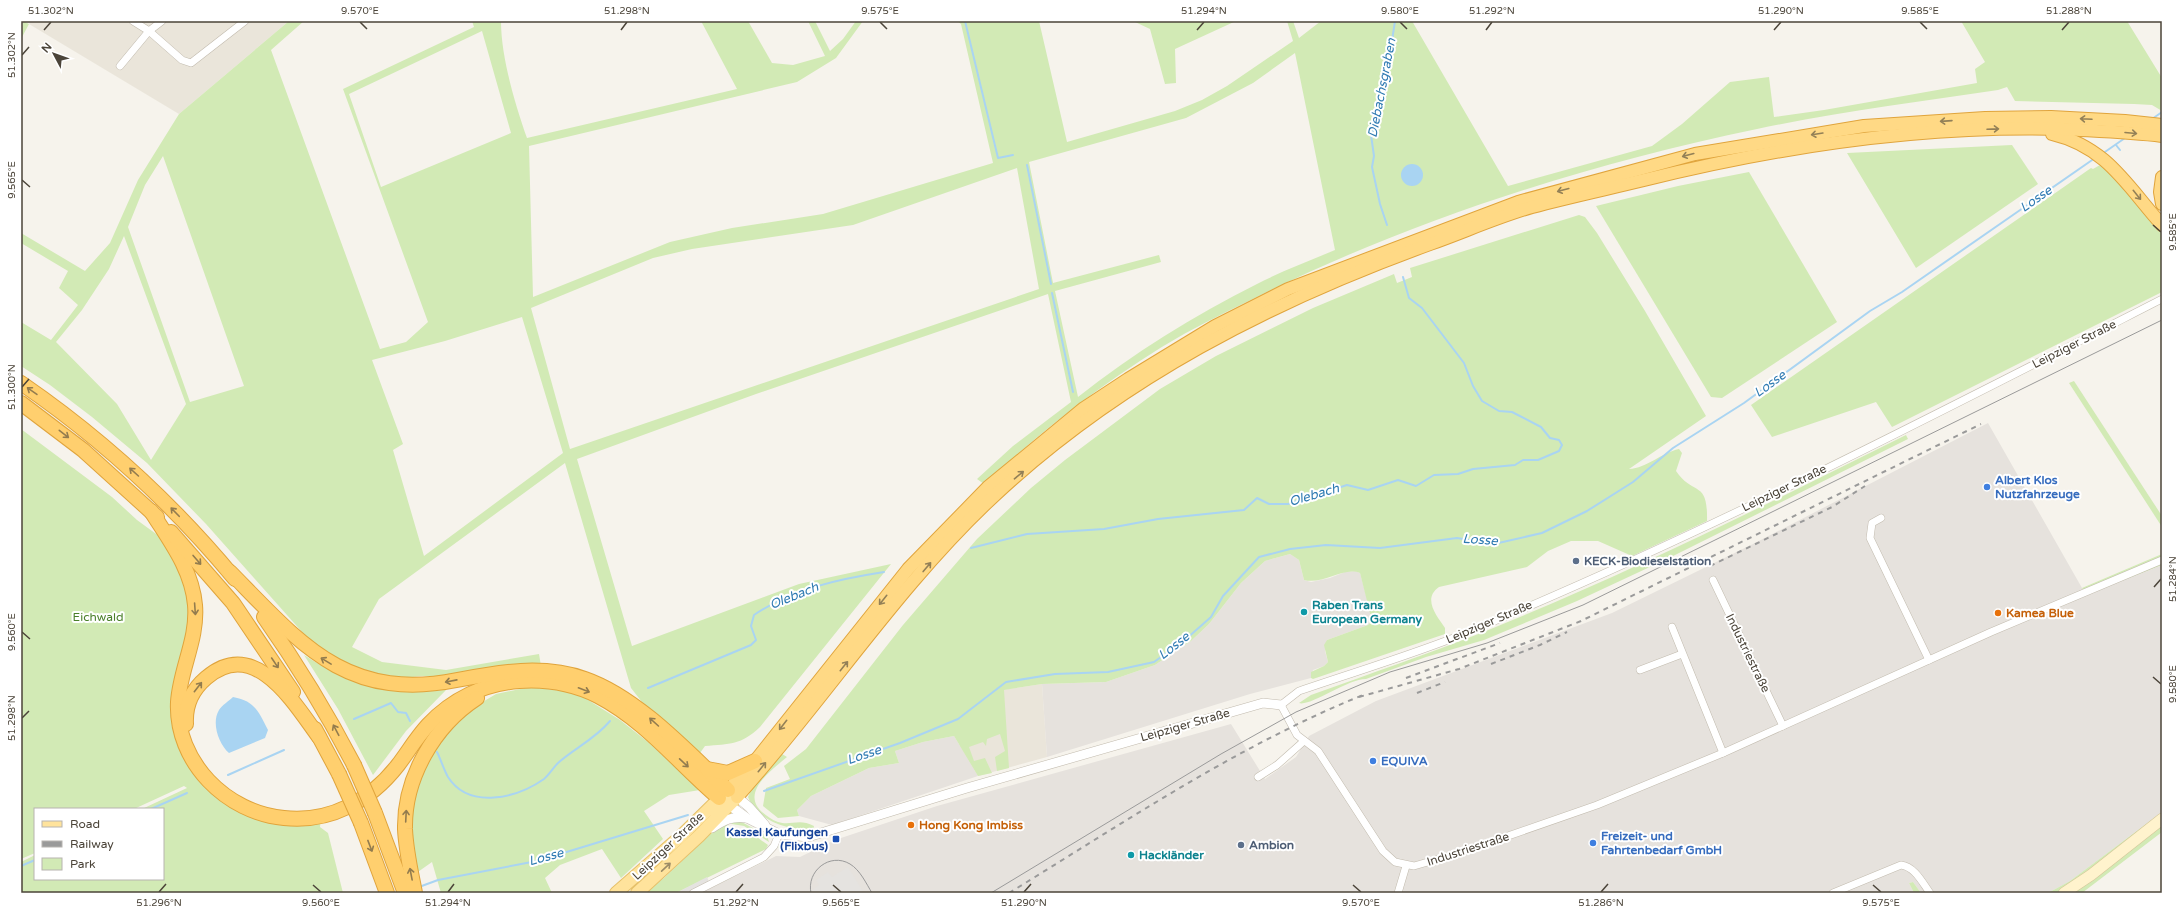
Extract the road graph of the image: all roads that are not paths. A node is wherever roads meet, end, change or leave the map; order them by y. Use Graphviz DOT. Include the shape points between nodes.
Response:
graph roads {
  1 [pos="133,21"];
  2 [pos="162,21"];
  3 [pos="245,21"];
  4 [pos="149,31"];
  5 [pos="120,66"];
  6 [pos="2162,125"];
  7 [pos="2029,128"];
  8 [pos="2157,135"];
  9 [pos="2162,177"];
  10 [pos="2162,204"];
  11 [pos="2162,225"];
  12 [pos="2162,299"];
  13 [pos="21,383"];
  14 [pos="21,403"];
  15 [pos="151,511"];
  16 [pos="1880,518"];
  17 [pos="2162,560"];
  18 [pos="230,572"];
  19 [pos="1713,580"];
  20 [pos="1672,627"];
  21 [pos="1682,654"];
  22 [pos="1929,660"];
  23 [pos="1640,670"];
  24 [pos="518,676"];
  25 [pos="1281,705"];
  26 [pos="1783,726"];
  27 [pos="320,737"];
  28 [pos="1304,741"];
  29 [pos="1723,753"];
  30 [pos="755,761"];
  31 [pos="706,769"];
  32 [pos="1258,777"];
  33 [pos="728,797"];
  34 [pos="747,818"];
  35 [pos="2162,819"];
  36 [pos="769,829"];
  37 [pos="779,834"];
  38 [pos="699,836"];
  39 [pos="1406,866"];
  40 [pos="387,893"];
  41 [pos="405,893"];
  42 [pos="415,893"];
  43 [pos="616,893"];
  44 [pos="637,893"];
  45 [pos="693,893"];
  46 [pos="1398,893"];
  47 [pos="1834,893"];
  48 [pos="1930,893"];
  49 [pos="2064,893"];
  1 -- 4 [label="street"];
  2 -- 4 [label="street"];
  3 -- 4 [label="street" via="191,64 182,60"];
  4 -- 5 [label="street"];
  6 -- 30 [label="highway, one-way" via="2051,117 1992,118 1864,126 1695,154 1518,202 1288,289 1215,326 1122,383 1084,408 988,486 908,569"];
  7 -- 8 [label="highway, one-way"];
  7 -- 11 [label="highway, one-way" via="2066,138 2088,148 2112,166"];
  33 -- 7 [label="highway, one-way" via="945,546 996,494 1090,417 1131,388 1217,336 1293,299 1370,266 1528,208 1710,164 1799,148 1919,133"];
  9 -- 10 [label="highway"];
  12 -- 25 [label="street, Leipziger Straße" via="1768,496 1631,561 1463,634 1299,691"];
  18 -- 13 [label="highway, one-way" via="140,477 72,419"];
  14 -- 15 [label="highway, one-way" via="83,450"];
  15 -- 24 [label="highway, one-way" via="184,566 194,599 194,631 178,702 183,739 191,758 203,774 217,789 242,806 266,815 292,819 322,816 351,806 369,795 384,781 428,725 446,709 478,690"];
  15 -- 27 [label="highway, one-way" via="233,603 280,669"];
  16 -- 22 [label="street" via="1872,523 1870,538"];
  17 -- 22 [label="street, Industriestraße"];
  24 -- 18 [label="highway, one-way" via="397,685 356,675 329,663 308,649"];
  41 -- 18 [label="highway, one-way, bridge" via="375,813 334,726 294,660"];
  19 -- 26 [label="street, Industriestraße"];
  20 -- 21 [label="street"];
  21 -- 23 [label="street"];
  21 -- 29 [label="street"];
  22 -- 26 [label="street, Industriestraße"];
  24 -- 27 [label="highway, one-way" via="476,685 443,704 424,722 374,785 349,802 312,814 263,810 236,798 220,786 200,764 186,727 186,710 194,691 210,675 232,666 250,667 264,672 278,684"];
  31 -- 24 [label="highway, one-way" via="646,714 601,685 559,672"];
  24 -- 33 [label="highway, one-way" via="583,689 611,703 639,722"];
  42 -- 24 [label="highway, one-way" via="407,855 405,829 407,800 415,774 441,730 466,706"];
  25 -- 28 [label="street" via="1297,735"];
  25 -- 37 [label="street, Leipziger Straße" via="1263,703 972,787 824,833 808,837"];
  26 -- 29 [label="street, Industriestraße"];
  27 -- 40 [label="highway, one-way, bridge" via="361,823"];
  28 -- 32 [label="street"];
  28 -- 39 [label="street" via="1318,751 1383,851 1395,862"];
  29 -- 39 [label="street, Industriestraße" via="1597,805 1431,862"];
  30 -- 31 [label="highway" via="728,772"];
  30 -- 33 [label="highway"];
  31 -- 33 [label="highway"];
  33 -- 34 [label="street, Leipziger Straße"];
  33 -- 36 [label="street, Leipziger Straße" via="749,807"];
  33 -- 38 [label="main road, Leipziger Straße"];
  33 -- 43 [label="main road, Leipziger Straße"];
  34 -- 36 [label="street, Leipziger Straße"];
  34 -- 38 [label="street" via="727,818"];
  35 -- 49 [label="main road"];
  36 -- 37 [label="street, Leipziger Straße"];
  37 -- 45 [label="street" via="774,846 764,857"];
  44 -- 38 [label="main road, Leipziger Straße, one-way"];
  39 -- 46 [label="street"];
  47 -- 48 [label="street" via="1901,865 1913,870"];
}
